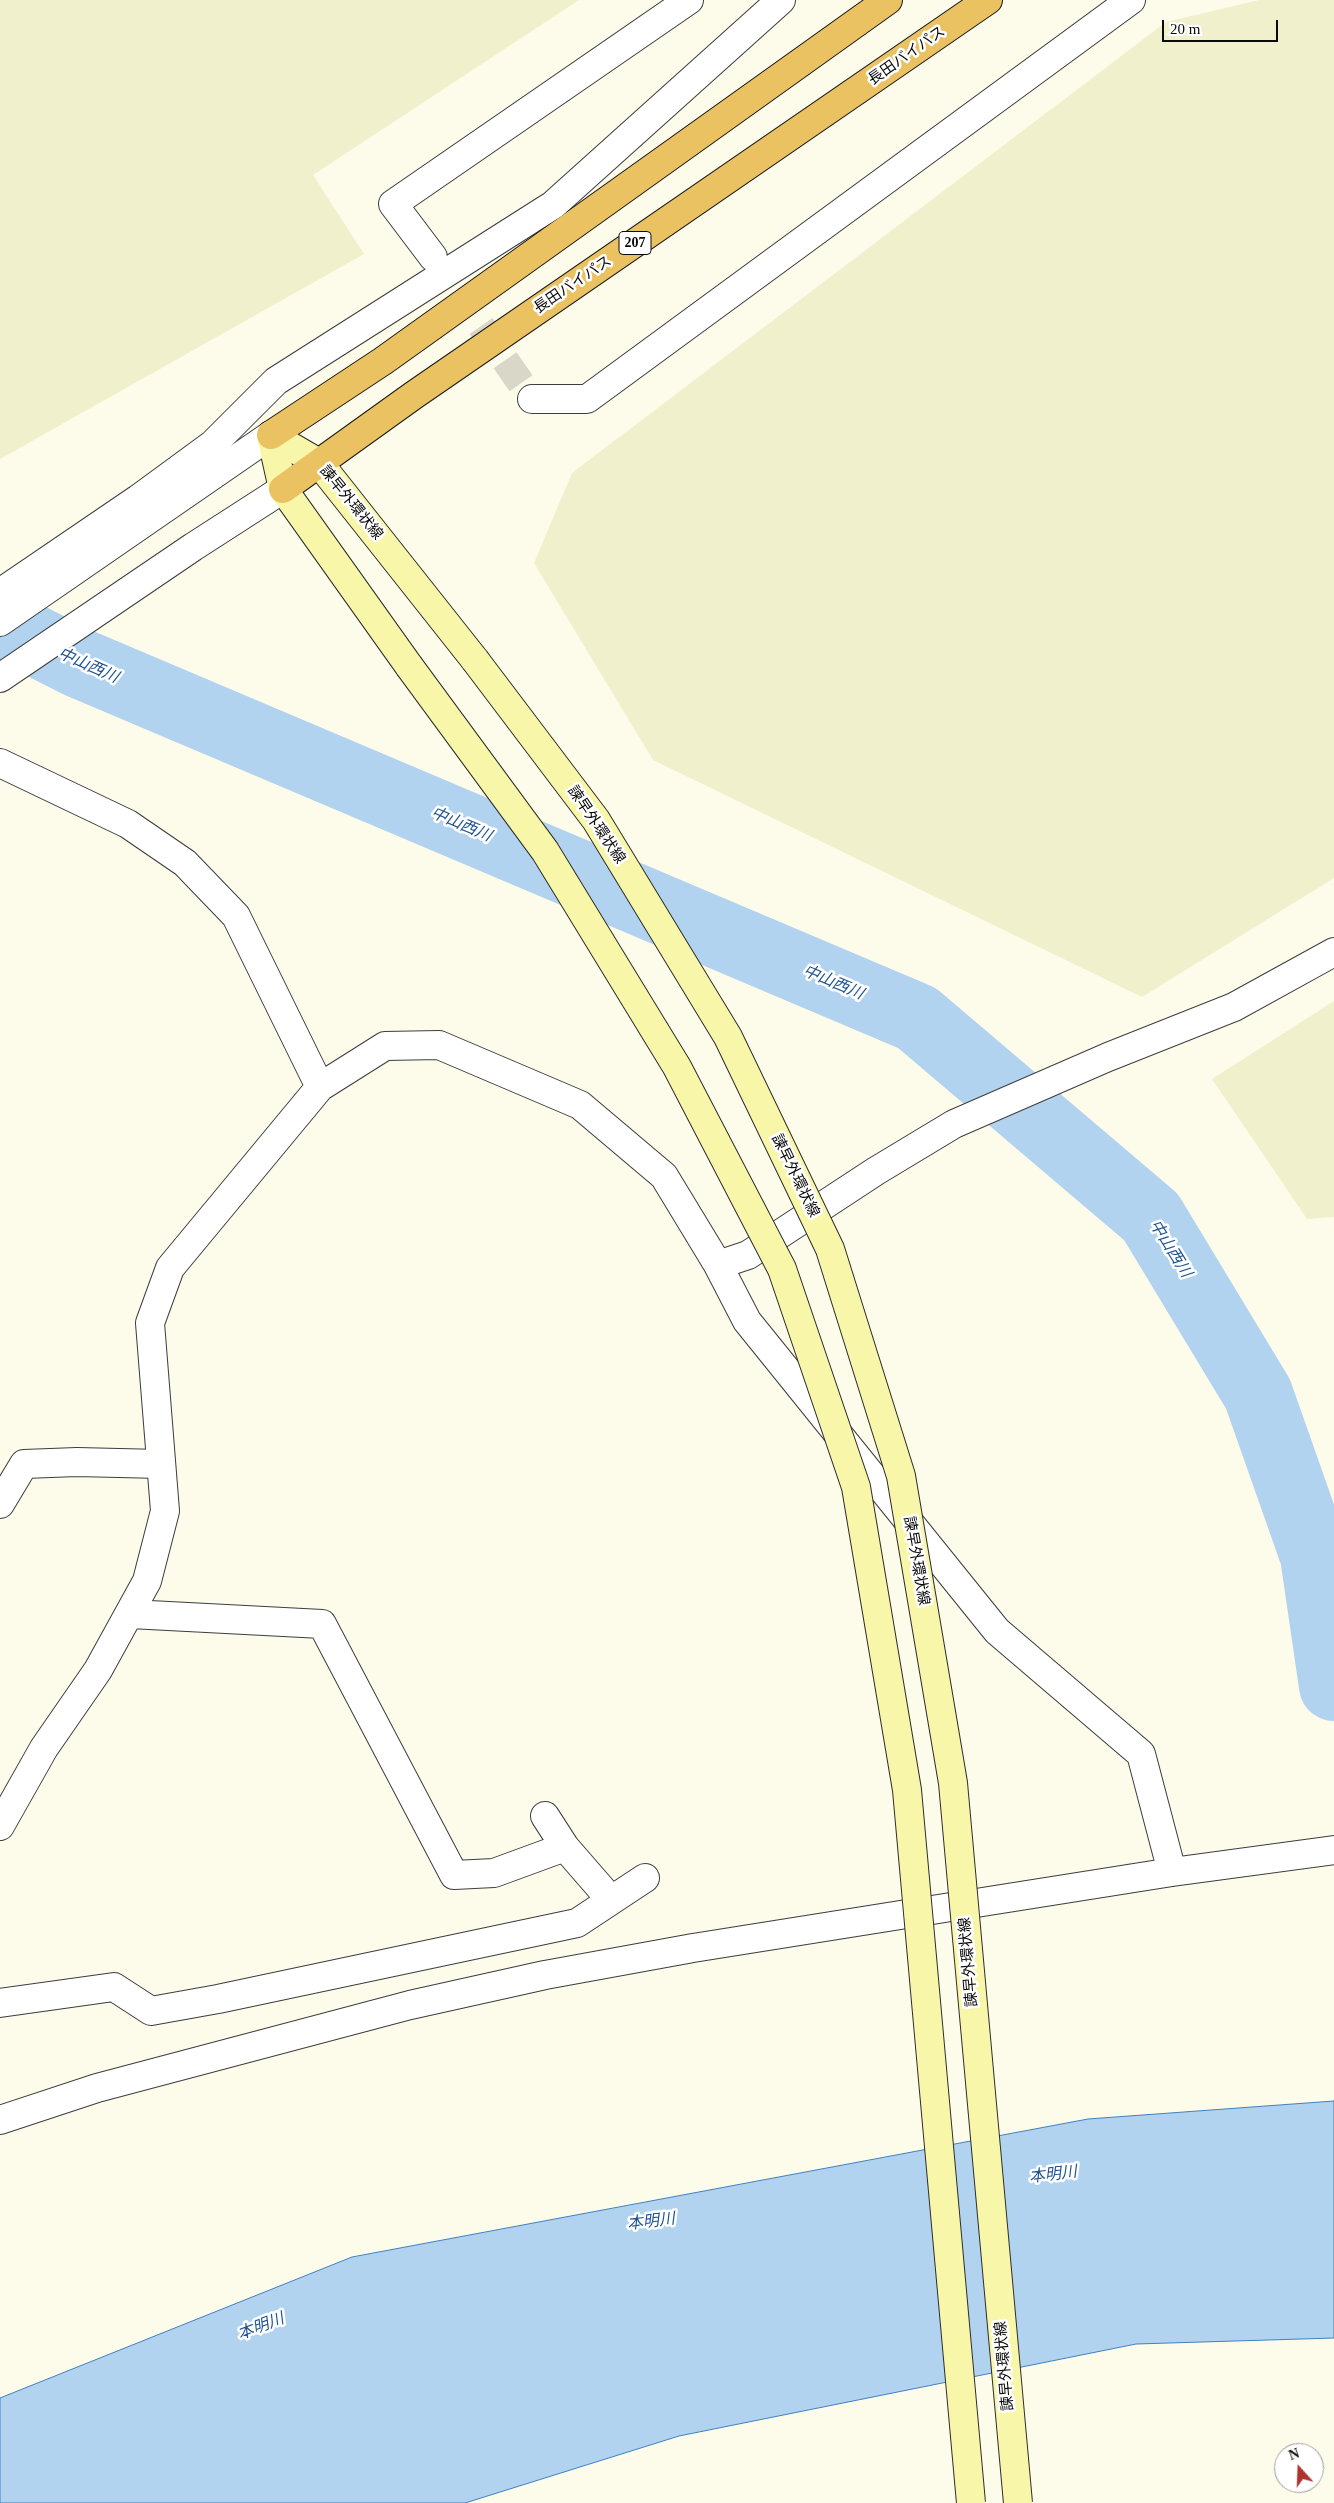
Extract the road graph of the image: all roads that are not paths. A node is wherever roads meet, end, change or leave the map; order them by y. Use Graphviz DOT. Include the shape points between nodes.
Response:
graph roads {
  1 [pos="690,0"];
  2 [pos="781,0"];
  3 [pos="888,0"];
  4 [pos="988,0"];
  5 [pos="1131,0"];
  6 [pos="433,257"];
  7 [pos="532,400"];
  8 [pos="271,435"];
  9 [pos="319,463"];
  10 [pos="283,489"];
  11 [pos="0,593"];
  12 [pos="0,622"];
  13 [pos="0,678"];
  14 [pos="0,763"];
  15 [pos="1334,952"];
  16 [pos="320,1087"];
  17 [pos="718,1265"];
  18 [pos="161,1464"];
  19 [pos="0,1504"];
  20 [pos="130,1614"];
  21 [pos="545,1816"];
  22 [pos="0,1826"];
  23 [pos="565,1847"];
  24 [pos="1334,1850"];
  25 [pos="1172,1872"];
  26 [pos="645,1878"];
  27 [pos="611,1900"];
  28 [pos="0,2004"];
  29 [pos="0,2120"];
  30 [pos="971,2503"];
  31 [pos="1018,2503"];
  1 -- 6 [label="street" via="393,204"];
  2 -- 11 [label="street" via="553,205 276,381 213,444"];
  3 -- 8 [label="highway" via="391,355"];
  4 -- 9 [label="highway, 長田バイパス / 207"];
  5 -- 7 [label="street" via="587,399"];
  8 -- 9 [label="main road, 諫早外環状線"];
  8 -- 10 [label="main road"];
  8 -- 12 [label="street"];
  9 -- 10 [label="highway, 長田バイパス / 207"];
  9 -- 31 [label="main road, 諫早外環状線, bridge" via="596,820 728,1037 830,1249 901,1476 953,1783"];
  10 -- 13 [label="street"];
  10 -- 30 [label="main road, bridge" via="545,851 677,1067 782,1269 856,1487 907,1790"];
  14 -- 16 [label="street" via="128,824 185,862 236,916"];
  15 -- 17 [label="street" via="1234,1007 954,1124 876,1170 748,1255"];
  16 -- 17 [label="street" via="385,1046 439,1045 580,1105 664,1176"];
  16 -- 18 [label="street" via="170,1268 150,1324"];
  17 -- 25 [label="street" via="747,1321 998,1630 1142,1754"];
  18 -- 19 [label="street" via="24,1464"];
  18 -- 20 [label="street" via="165,1512 148,1581"];
  20 -- 22 [label="street" via="98,1670 44,1748"];
  20 -- 23 [label="street" via="322,1624 454,1876 494,1873"];
  21 -- 23 [label="street"];
  23 -- 27 [label="street"];
  24 -- 25 [label="street"];
  25 -- 29 [label="street" via="693,1948 545,1976 410,2005 97,2088"];
  26 -- 27 [label="street"];
  27 -- 28 [label="street" via="577,1923 151,2011 114,1987"];
}
